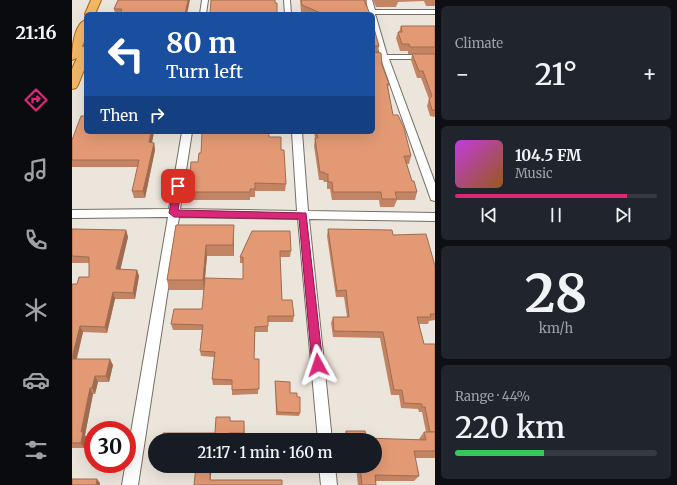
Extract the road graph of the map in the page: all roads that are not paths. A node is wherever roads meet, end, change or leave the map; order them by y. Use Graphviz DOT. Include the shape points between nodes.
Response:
graph roads {
  1 [pos="96,0"];
  2 [pos="106,0"];
  3 [pos="205,0"];
  4 [pos="288,0"];
  5 [pos="369,0"];
  6 [pos="91,12"];
  7 [pos="101,12"];
  8 [pos="203,12"];
  9 [pos="288,12"];
  10 [pos="372,12"];
  11 [pos="435,12"];
  12 [pos="375,14"];
  13 [pos="375,25"];
  14 [pos="84,30"];
  15 [pos="78,53"];
  16 [pos="375,57"];
  17 [pos="384,57"];
  18 [pos="435,57"];
  19 [pos="72,85"];
  20 [pos="186,134"];
  21 [pos="297,134"];
  22 [pos="435,197"];
  23 [pos="174,213"];
  24 [pos="72,214"];
  25 [pos="303,216"];
  26 [pos="435,217"];
  27 [pos="324,433"];
  28 [pos="328,473"];
  29 [pos="130,485"];
  30 [pos="329,485"];
  1 -- 6 [label="main road"];
  2 -- 7 [label="main road"];
  3 -- 8 [label="street"];
  4 -- 9 [label="street"];
  5 -- 10 [label="street"];
  11 -- 12 [label="street"];
  13 -- 17 [label="street"];
  14 -- 15 [label="main road"];
  15 -- 19 [label="main road"];
  16 -- 17 [label="street"];
  17 -- 18 [label="street"];
  17 -- 22 [label="street"];
  20 -- 23 [label="street"];
  21 -- 25 [label="street"];
  23 -- 24 [label="street"];
  23 -- 25 [label="street"];
  23 -- 29 [label="street"];
  25 -- 26 [label="street"];
  25 -- 27 [label="street"];
  28 -- 30 [label="street"];
}
